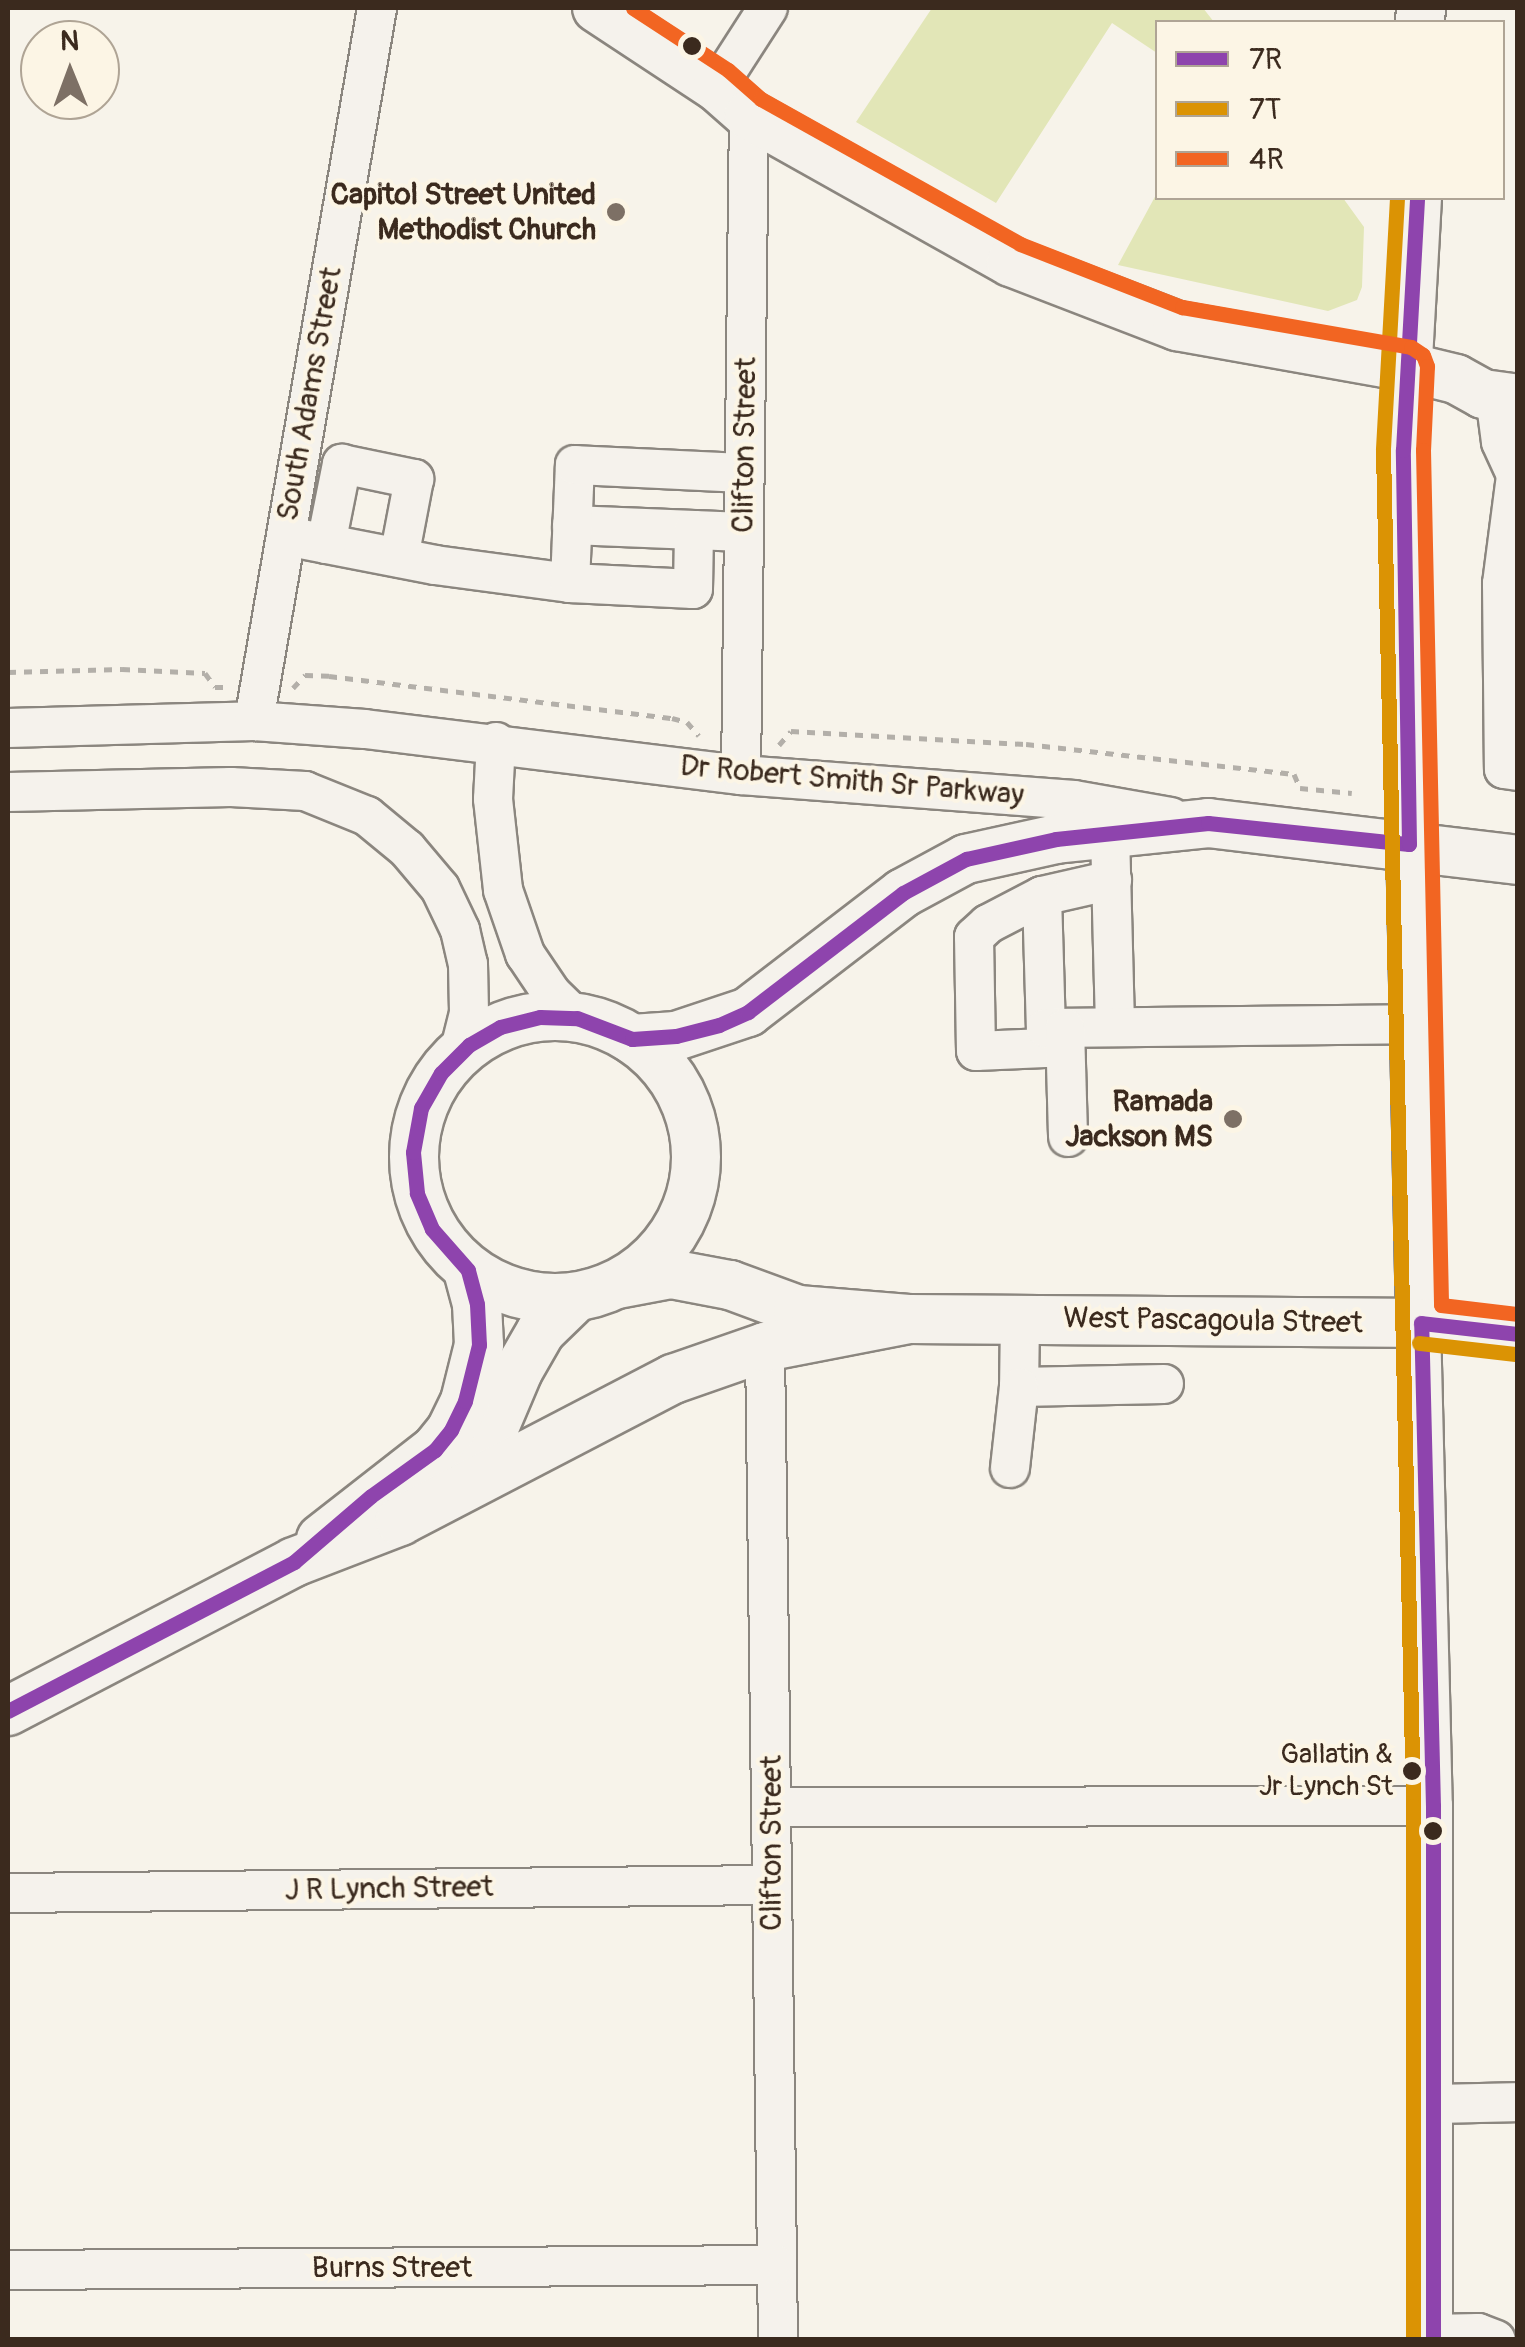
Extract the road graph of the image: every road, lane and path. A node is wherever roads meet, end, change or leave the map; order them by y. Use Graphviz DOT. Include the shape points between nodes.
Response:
graph roads {
  1 [pos="377,8"];
  2 [pos="597,8"];
  3 [pos="768,8"];
  4 [pos="733,101"];
  5 [pos="1417,200"];
  6 [pos="1407,367"];
  7 [pos="1496,387"];
  8 [pos="745,474"];
  9 [pos="1516,478"];
  10 [pos="572,525"];
  11 [pos="694,530"];
  12 [pos="744,532"];
  13 [pos="286,536"];
  14 [pos="326,544"];
  15 [pos="399,558"];
  16 [pos="570,582"];
  17 [pos="1510,593"];
  18 [pos="8,672"];
  19 [pos="236,687"];
  20 [pos="284,688"];
  21 [pos="254,721"];
  22 [pos="8,728"];
  23 [pos="708,738"];
  24 [pos="496,742"];
  25 [pos="769,745"];
  26 [pos="1518,771"];
  27 [pos="741,775"];
  28 [pos="8,792"];
  29 [pos="1352,793"];
  30 [pos="1208,824"];
  31 [pos="1409,844"];
  32 [pos="1111,857"];
  33 [pos="1518,860"];
  34 [pos="1042,896"];
  35 [pos="576,1018"];
  36 [pos="1414,1024"];
  37 [pos="1115,1027"];
  38 [pos="1055,1028"];
  39 [pos="632,1039"];
  40 [pos="459,1053"];
  41 [pos="1068,1137"];
  42 [pos="468,1270"];
  43 [pos="597,1290"];
  44 [pos="908,1319"];
  45 [pos="1020,1319"];
  46 [pos="1422,1323"];
  47 [pos="1518,1334"];
  48 [pos="766,1347"];
  49 [pos="1164,1384"];
  50 [pos="1019,1388"];
  51 [pos="1010,1468"];
  52 [pos="472,1480"];
  53 [pos="294,1562"];
  54 [pos="8,1711"];
  55 [pos="1433,1806"];
  56 [pos="774,1808"];
  57 [pos="771,1885"];
  58 [pos="8,1893"];
  59 [pos="1518,2102"];
  60 [pos="1433,2104"];
  61 [pos="776,2265"];
  62 [pos="8,2270"];
  63 [pos="1433,2337"];
  64 [pos="778,2340"];
  65 [pos="1496,2340"];
  1 -- 13 [label="street, South Adams Street"];
  2 -- 4 [label="main road"];
  3 -- 4 [label="street"];
  4 -- 6 [label="main road" via="1011,262 1158,319"];
  4 -- 8 [label="street, Clifton Street"];
  5 -- 6 [label="main road"];
  6 -- 7 [label="main road"];
  6 -- 31 [label="main road"];
  7 -- 9 [label="street" via="1501,442"];
  8 -- 10 [label="street" via="575,465"];
  8 -- 12 [label="street, Clifton Street"];
  9 -- 17 [label="street"];
  10 -- 11 [label="street"];
  10 -- 16 [label="street"];
  11 -- 12 [label="street"];
  11 -- 16 [label="street" via="693,589"];
  12 -- 27 [label="street, Clifton Street"];
  13 -- 14 [label="street"];
  13 -- 21 [label="street, South Adams Street"];
  14 -- 15 [label="street"];
  14 -- 15 [label="street" via="342,464 414,479"];
  15 -- 16 [label="street"];
  17 -- 26 [label="street" via="1504,769"];
  18 -- 19 [label="path" via="205,673 215,687"];
  20 -- 23 [label="path" via="295,688 304,675 348,678 672,718 687,722 694,736"];
  21 -- 22 [label="street, Dr Robert Smith Sr Parkway"];
  21 -- 24 [label="street, Dr Robert Smith Sr Parkway"];
  24 -- 27 [label="street, Dr Robert Smith Sr Parkway"];
  24 -- 35 [label="street" via="493,799 503,890 524,954"];
  25 -- 29 [label="path" via="782,745 791,731 1026,744 1294,774 1300,788"];
  27 -- 30 [label="street, Dr Robert Smith Sr Parkway" via="1074,800"];
  28 -- 40 [label="street" via="306,791 367,816 440,888 460,930 470,1013"];
  30 -- 31 [label="main road"];
  30 -- 32 [label="main road"];
  31 -- 33 [label="main road"];
  31 -- 36 [label="main road"];
  32 -- 34 [label="street"];
  32 -- 37 [label="street"];
  32 -- 39 [label="main road" via="1056,839 966,859 903,892 748,1012 676,1036"];
  34 -- 38 [label="street"];
  34 -- 38 [label="street" via="974,938 976,1052 1046,1048"];
  35 -- 39 [label="main road"];
  35 -- 40 [label="main road" via="540,1017 500,1027"];
  36 -- 37 [label="street"];
  36 -- 46 [label="main road"];
  37 -- 38 [label="street"];
  38 -- 41 [label="street"];
  39 -- 43 [label="main road" via="674,1080 690,1113 696,1174 679,1226 644,1267"];
  40 -- 42 [label="main road" via="421,1108 413,1152 417,1194 432,1229"];
  42 -- 43 [label="main road" via="543,1299"];
  42 -- 53 [label="main road" via="479,1344 451,1430 435,1450"];
  43 -- 44 [label="main road, West Pascagoula Street" via="671,1274 730,1285 798,1310"];
  43 -- 52 [label="main road" via="541,1331"];
  44 -- 45 [label="main road, West Pascagoula Street"];
  44 -- 48 [label="main road, West Pascagoula Street"];
  45 -- 46 [label="main road, West Pascagoula Street"];
  45 -- 50 [label="street"];
  46 -- 47 [label="main road, West Pascagoula Street"];
  46 -- 55 [label="street"];
  48 -- 52 [label="main road, West Pascagoula Street" via="673,1379"];
  48 -- 56 [label="street, Clifton Street"];
  49 -- 50 [label="street"];
  50 -- 51 [label="street"];
  52 -- 53 [label="main road, West Pascagoula Street" via="400,1521"];
  53 -- 54 [label="main road"];
  55 -- 56 [label="street"];
  55 -- 60 [label="street"];
  56 -- 57 [label="street, Clifton Street"];
  57 -- 58 [label="street, J R Lynch Street"];
  57 -- 61 [label="street, Clifton Street"];
  59 -- 60 [label="street"];
  60 -- 63 [label="street"];
  61 -- 62 [label="street, Burns Street"];
  61 -- 64 [label="street, Clifton Street"];
  63 -- 65 [label="street" via="1478,2334"];
}
